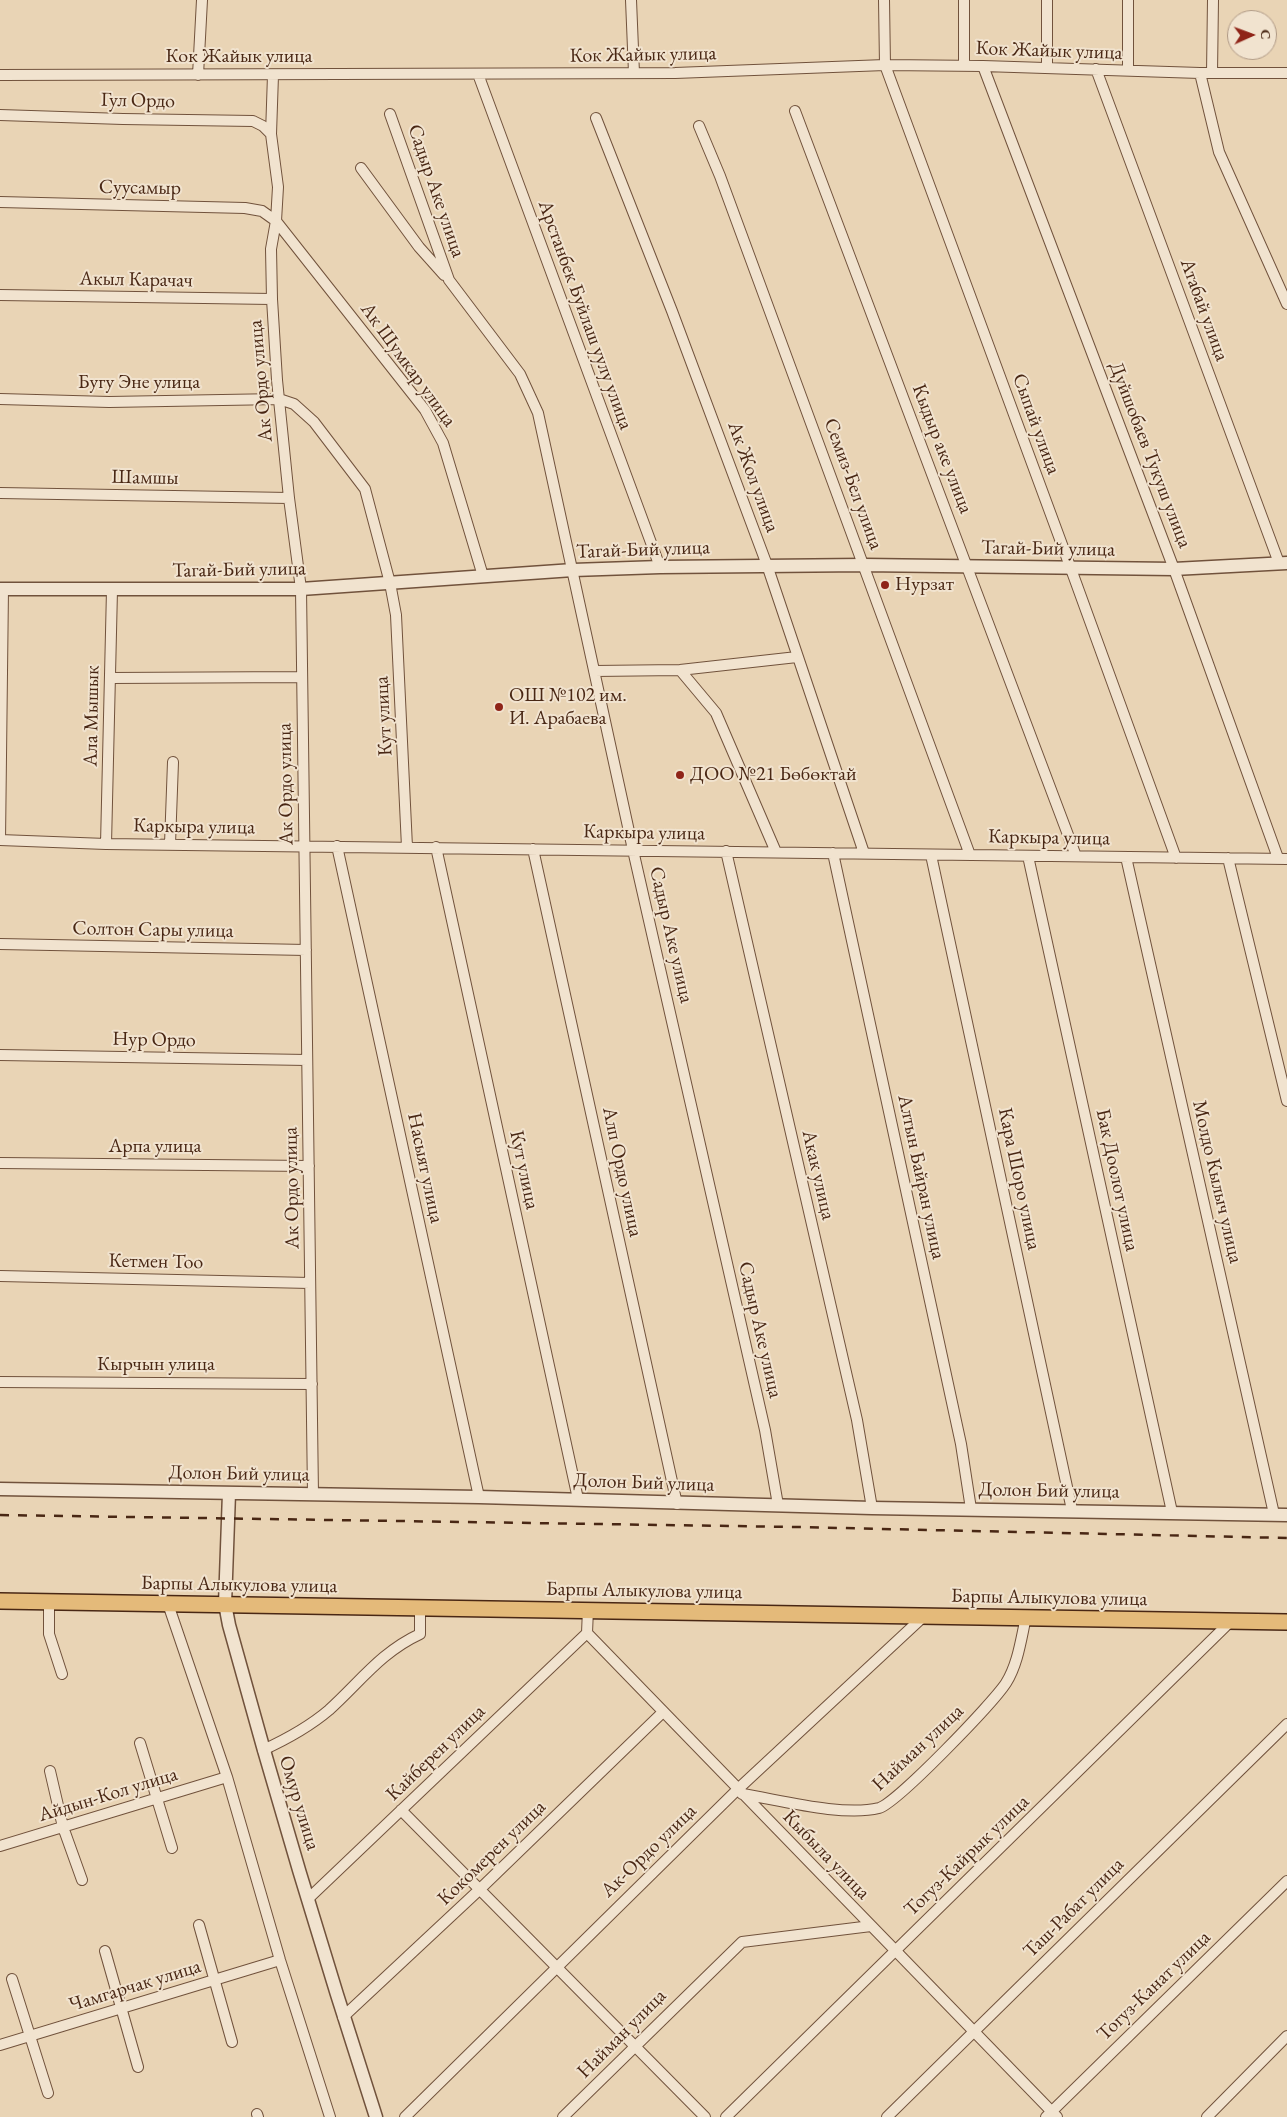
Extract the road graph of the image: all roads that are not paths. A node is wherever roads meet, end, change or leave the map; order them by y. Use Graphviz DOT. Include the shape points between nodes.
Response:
graph roads {
  1 [pos="202,0"];
  2 [pos="631,0"];
  3 [pos="884,0"];
  4 [pos="964,0"];
  5 [pos="1047,0"];
  6 [pos="1128,0"];
  7 [pos="1213,0"];
  8 [pos="885,65"];
  9 [pos="964,66"];
  10 [pos="983,66"];
  11 [pos="1048,68"];
  12 [pos="1096,69"];
  13 [pos="1128,70"];
  14 [pos="634,73"];
  15 [pos="1200,73"];
  16 [pos="1212,73"];
  17 [pos="1287,73"];
  18 [pos="478,74"];
  19 [pos="198,75"];
  20 [pos="273,75"];
  21 [pos="0,76"];
  22 [pos="795,111"];
  23 [pos="0,114"];
  24 [pos="390,114"];
  25 [pos="596,118"];
  26 [pos="699,126"];
  27 [pos="270,134"];
  28 [pos="361,168"];
  29 [pos="0,202"];
  30 [pos="276,221"];
  31 [pos="448,280"];
  32 [pos="0,295"];
  33 [pos="272,299"];
  34 [pos="1287,304"];
  35 [pos="0,399"];
  36 [pos="279,399"];
  37 [pos="0,493"];
  38 [pos="288,498"];
  39 [pos="1283,563"];
  40 [pos="767,565"];
  41 [pos="864,565"];
  42 [pos="660,567"];
  43 [pos="967,567"];
  44 [pos="1071,569"];
  45 [pos="1174,569"];
  46 [pos="573,570"];
  47 [pos="483,576"];
  48 [pos="390,583"];
  49 [pos="2,589"];
  50 [pos="301,589"];
  51 [pos="112,590"];
  52 [pos="797,658"];
  53 [pos="594,670"];
  54 [pos="680,670"];
  55 [pos="302,677"];
  56 [pos="110,678"];
  57 [pos="173,762"];
  58 [pos="0,840"];
  59 [pos="106,844"];
  60 [pos="170,844"];
  61 [pos="304,846"];
  62 [pos="337,846"];
  63 [pos="407,847"];
  64 [pos="436,847"];
  65 [pos="533,849"];
  66 [pos="634,851"];
  67 [pos="726,851"];
  68 [pos="776,852"];
  69 [pos="833,853"];
  70 [pos="864,853"];
  71 [pos="931,855"];
  72 [pos="970,855"];
  73 [pos="1028,856"];
  74 [pos="1076,856"];
  75 [pos="1126,857"];
  76 [pos="1176,858"];
  77 [pos="1228,858"];
  78 [pos="1282,859"];
  79 [pos="0,944"];
  80 [pos="306,950"];
  81 [pos="0,1055"];
  82 [pos="307,1060"];
  83 [pos="1287,1101"];
  84 [pos="0,1163"];
  85 [pos="309,1166"];
  86 [pos="0,1276"];
  87 [pos="310,1283"];
  88 [pos="0,1382"];
  89 [pos="312,1384"];
  90 [pos="0,1489"];
  91 [pos="229,1493"];
  92 [pos="313,1494"];
  93 [pos="479,1497"];
  94 [pos="578,1500"];
  95 [pos="677,1504"];
  96 [pos="778,1505"];
  97 [pos="872,1508"];
  98 [pos="971,1509"];
  99 [pos="1072,1510"];
  100 [pos="1172,1512"];
  101 [pos="1274,1514"];
  102 [pos="1287,1515"];
  103 [pos="0,1601"];
  104 [pos="49,1602"];
  105 [pos="168,1604"];
  106 [pos="225,1604"];
  107 [pos="420,1608"];
  108 [pos="588,1609"];
  109 [pos="924,1616"];
  110 [pos="1026,1618"];
  111 [pos="1232,1620"];
  112 [pos="1287,1622"];
  113 [pos="587,1633"];
  114 [pos="62,1674"];
  115 [pos="663,1712"];
  116 [pos="1287,1724"];
  117 [pos="140,1743"];
  118 [pos="263,1750"];
  119 [pos="50,1771"];
  120 [pos="226,1777"];
  121 [pos="740,1792"];
  122 [pos="157,1798"];
  123 [pos="401,1810"];
  124 [pos="63,1827"];
  125 [pos="0,1846"];
  126 [pos="172,1848"];
  127 [pos="82,1880"];
  128 [pos="1287,1881"];
  129 [pos="479,1890"];
  130 [pos="309,1898"];
  131 [pos="199,1925"];
  132 [pos="871,1926"];
  133 [pos="105,1950"];
  134 [pos="895,1951"];
  135 [pos="280,1960"];
  136 [pos="557,1966"];
  137 [pos="12,1979"];
  138 [pos="214,1980"];
  139 [pos="122,2008"];
  140 [pos="343,2017"];
  141 [pos="974,2032"];
  142 [pos="1287,2036"];
  143 [pos="28,2037"];
  144 [pos="232,2042"];
  145 [pos="0,2045"];
  146 [pos="635,2046"];
  147 [pos="138,2067"];
  148 [pos="48,2093"];
  149 [pos="1051,2115"];
  150 [pos="330,2117"];
  151 [pos="376,2117"];
  152 [pos="405,2117"];
  153 [pos="563,2117"];
  154 [pos="705,2117"];
  155 [pos="726,2117"];
  156 [pos="887,2117"];
  157 [pos="1207,2117"];
  1 -- 19 [label="street"];
  2 -- 14 [label="street"];
  3 -- 8 [label="street, Сыпай улица"];
  4 -- 9 [label="street"];
  5 -- 11 [label="street"];
  6 -- 13 [label="street"];
  7 -- 16 [label="street"];
  8 -- 9 [label="street, Кок Жайык улица"];
  8 -- 14 [label="street, Кок Жайык улица"];
  8 -- 44 [label="street, Сыпай улица"];
  9 -- 10 [label="street, Кок Жайык улица"];
  10 -- 11 [label="street, Кок Жайык улица"];
  10 -- 45 [label="street, Дуйшобаев Тукуш улица"];
  11 -- 12 [label="street, Кок Жайык улица"];
  12 -- 13 [label="street, Кок Жайык улица"];
  12 -- 39 [label="street, Атабай улица"];
  13 -- 15 [label="street, Кок Жайык улица"];
  14 -- 18 [label="street, Кок Жайык улица"];
  15 -- 16 [label="street, Кок Жайык улица"];
  15 -- 34 [label="street" via="1219,152"];
  16 -- 17 [label="street, Кок Жайык улица"];
  18 -- 20 [label="street, Кок Жайык улица"];
  18 -- 42 [label="street, Арстанбек Буйлаш уулу улица"];
  19 -- 20 [label="street, Кок Жайык улица"];
  19 -- 21 [label="street, Кок Жайык улица"];
  20 -- 27 [label="street, Ак Ордо улица"];
  22 -- 43 [label="street, Кыдыр аке улица"];
  23 -- 27 [label="street, Гул Ордо" via="252,120"];
  24 -- 31 [label="street, Садыр Аке улица"];
  25 -- 40 [label="street, Ак Жол улица"];
  26 -- 41 [label="street, Семиз-Бел улица"];
  27 -- 30 [label="street, Ак Ордо улица" via="278,187"];
  28 -- 31 [label="street, Садыр Аке улица" via="418,247"];
  29 -- 30 [label="street, Суусамыр" via="245,208 262,211"];
  30 -- 33 [label="street, Ак Ордо улица" via="271,249"];
  30 -- 47 [label="street, Ак Шумкар улица" via="425,410 443,443"];
  31 -- 46 [label="street, Садыр Аке улица" via="520,374 538,413"];
  32 -- 33 [label="street, Акыл Карачач"];
  33 -- 36 [label="street, Ак Ордо улица"];
  35 -- 36 [label="street, Бугу Эне улица" via="109,402"];
  36 -- 38 [label="street, Ак Ордо улица"];
  36 -- 48 [label="street, Кут улица" via="294,404 314,422 365,489"];
  37 -- 38 [label="street, Шамшы"];
  38 -- 50 [label="street, Ак Ордо улица"];
  39 -- 45 [label="street, Тагай-Бий улица"];
  40 -- 41 [label="street, Тагай-Бий улица"];
  40 -- 42 [label="street, Тагай-Бий улица"];
  40 -- 52 [label="street, Ак Жол улица"];
  41 -- 43 [label="street, Тагай-Бий улица"];
  41 -- 72 [label="street, Семиз-Бел улица"];
  42 -- 46 [label="street, Тагай-Бий улица"];
  43 -- 44 [label="street, Тагай-Бий улица"];
  43 -- 74 [label="street, Кыдыр аке улица"];
  44 -- 45 [label="street, Тагай-Бий улица"];
  44 -- 76 [label="street, Сыпай улица"];
  45 -- 78 [label="street, Дуйшобаев Тукуш улица"];
  46 -- 47 [label="street, Тагай-Бий улица"];
  46 -- 53 [label="street, Садыр Аке улица"];
  47 -- 48 [label="street, Тагай-Бий улица"];
  48 -- 50 [label="street, Тагай-Бий улица"];
  48 -- 63 [label="street, Кут улица" via="396,615"];
  49 -- 51 [label="street, Тагай-Бий улица"];
  49 -- 58 [label="street"];
  50 -- 51 [label="street, Тагай-Бий улица"];
  50 -- 55 [label="street, Ак Ордо улица"];
  51 -- 56 [label="street, Ала Мышык"];
  52 -- 54 [label="street"];
  52 -- 70 [label="street, Ак Жол улица"];
  53 -- 54 [label="street"];
  53 -- 66 [label="street, Садыр Аке улица"];
  54 -- 68 [label="street" via="716,713"];
  55 -- 56 [label="street"];
  55 -- 61 [label="street, Ак Ордо улица"];
  56 -- 59 [label="street, Ала Мышык"];
  57 -- 60 [label="street"];
  58 -- 59 [label="street, Каркыра улица"];
  59 -- 60 [label="street, Каркыра улица"];
  60 -- 61 [label="street, Каркыра улица"];
  61 -- 62 [label="street, Каркыра улица"];
  61 -- 80 [label="street, Ак Ордо улица"];
  62 -- 63 [label="street, Каркыра улица"];
  62 -- 93 [label="street, Насыят улица"];
  63 -- 64 [label="street, Каркыра улица"];
  64 -- 65 [label="street, Каркыра улица"];
  64 -- 94 [label="street, Кут улица"];
  65 -- 66 [label="street, Каркыра улица"];
  65 -- 95 [label="street, Алп Ордо улица"];
  66 -- 67 [label="street, Каркыра улица"];
  66 -- 96 [label="street, Садыр Аке улица" via="765,1430"];
  67 -- 68 [label="street, Каркыра улица"];
  67 -- 97 [label="street, Акак улица" via="854,1410"];
  68 -- 69 [label="street, Каркыра улица"];
  69 -- 70 [label="street, Каркыра улица"];
  69 -- 98 [label="street, Алтын Байран улица" via="961,1444"];
  70 -- 71 [label="street, Каркыра улица"];
  71 -- 72 [label="street, Каркыра улица"];
  71 -- 99 [label="street, Кара Шоро улица"];
  72 -- 73 [label="street, Каркыра улица"];
  73 -- 74 [label="street, Каркыра улица"];
  73 -- 100 [label="street, Бак Доолот улица"];
  74 -- 75 [label="street, Каркыра улица"];
  75 -- 76 [label="street, Каркыра улица"];
  75 -- 101 [label="street, Молдо Кылыч улица"];
  76 -- 77 [label="street, Каркыра улица"];
  77 -- 78 [label="street, Каркыра улица"];
  77 -- 83 [label="street"];
  79 -- 80 [label="street, Солтон Сары улица"];
  80 -- 82 [label="street, Ак Ордо улица"];
  81 -- 82 [label="street, Нур Ордо"];
  82 -- 85 [label="street, Ак Ордо улица"];
  84 -- 85 [label="street, Арпа улица"];
  85 -- 87 [label="street, Ак Ордо улица"];
  86 -- 87 [label="street, Кетмен Тоо"];
  87 -- 89 [label="street, Ак Ордо улица"];
  88 -- 89 [label="street, Кырчын улица"];
  89 -- 92 [label="street, Ак Ордо улица"];
  90 -- 91 [label="street, Долон Бий улица"];
  91 -- 92 [label="street, Долон Бий улица"];
  91 -- 106 [label="street, Омур улица"];
  92 -- 93 [label="street, Долон Бий улица"];
  93 -- 94 [label="street, Долон Бий улица"];
  94 -- 95 [label="street, Долон Бий улица"];
  95 -- 96 [label="street, Долон Бий улица"];
  96 -- 97 [label="street, Долон Бий улица"];
  97 -- 98 [label="street, Долон Бий улица"];
  98 -- 99 [label="street, Долон Бий улица"];
  99 -- 100 [label="street, Долон Бий улица"];
  100 -- 101 [label="street, Долон Бий улица"];
  101 -- 102 [label="street, Долон Бий улица"];
  103 -- 104 [label="main road, Барпы Алыкулова улица"];
  104 -- 105 [label="main road, Барпы Алыкулова улица"];
  104 -- 114 [label="street" via="49,1634"];
  105 -- 106 [label="main road, Барпы Алыкулова улица"];
  105 -- 120 [label="street"];
  106 -- 107 [label="main road, Барпы Алыкулова улица"];
  106 -- 118 [label="street, Омур улица"];
  107 -- 108 [label="main road, Барпы Алыкулова улица"];
  107 -- 118 [label="street" via="420,1634 402,1642 386,1655 328,1710 294,1735"];
  108 -- 109 [label="main road, Барпы Алыкулова улица"];
  108 -- 113 [label="street"];
  109 -- 110 [label="main road, Барпы Алыкулова улица"];
  109 -- 121 [label="street, Ак-Ордо улица"];
  110 -- 111 [label="main road, Барпы Алыкулова улица"];
  110 -- 121 [label="street, Найман улица" via="1017,1658 1007,1682 990,1704 898,1796 880,1808 840,1810"];
  111 -- 112 [label="main road, Барпы Алыкулова улица"];
  111 -- 134 [label="street, Тогуз-Кайрык улица"];
  113 -- 115 [label="street, Кыбыла улица"];
  113 -- 123 [label="street, Кайберен улица"];
  115 -- 121 [label="street, Кыбыла улица"];
  115 -- 129 [label="street, Кокомерен улица"];
  116 -- 141 [label="street, Таш-Рабат улица"];
  117 -- 122 [label="street"];
  118 -- 130 [label="street, Омур улица"];
  119 -- 124 [label="street"];
  120 -- 122 [label="street, Айдын-Кол улица"];
  120 -- 135 [label="street"];
  121 -- 132 [label="street, Кыбыла улица"];
  121 -- 136 [label="street, Ак-Ордо улица"];
  122 -- 124 [label="street, Айдын-Кол улица"];
  122 -- 126 [label="street"];
  123 -- 129 [label="street"];
  123 -- 130 [label="street, Кайберен улица"];
  124 -- 125 [label="street, Айдын-Кол улица"];
  124 -- 127 [label="street"];
  128 -- 149 [label="street, Тогуз-Канат улица"];
  129 -- 136 [label="street"];
  129 -- 140 [label="street, Кокомерен улица"];
  130 -- 140 [label="street, Омур улица"];
  131 -- 138 [label="street"];
  132 -- 134 [label="street, Кыбыла улица"];
  132 -- 146 [label="street, Найман улица" via="742,1942"];
  133 -- 139 [label="street"];
  134 -- 141 [label="street, Кыбыла улица"];
  134 -- 155 [label="street, Тогуз-Кайрык улица"];
  135 -- 138 [label="street, Чамгарчак улица"];
  135 -- 150 [label="street"];
  136 -- 146 [label="street"];
  136 -- 152 [label="street, Ак-Ордо улица"];
  137 -- 143 [label="street"];
  138 -- 139 [label="street, Чамгарчак улица"];
  138 -- 144 [label="street"];
  139 -- 143 [label="street, Чамгарчак улица"];
  139 -- 147 [label="street"];
  140 -- 151 [label="street, Омур улица"];
  141 -- 149 [label="street, Кыбыла улица"];
  141 -- 156 [label="street, Таш-Рабат улица"];
  142 -- 157 [label="street"];
  143 -- 145 [label="street, Чамгарчак улица"];
  143 -- 148 [label="street"];
  146 -- 153 [label="street, Найман улица"];
  146 -- 154 [label="street"];
}
